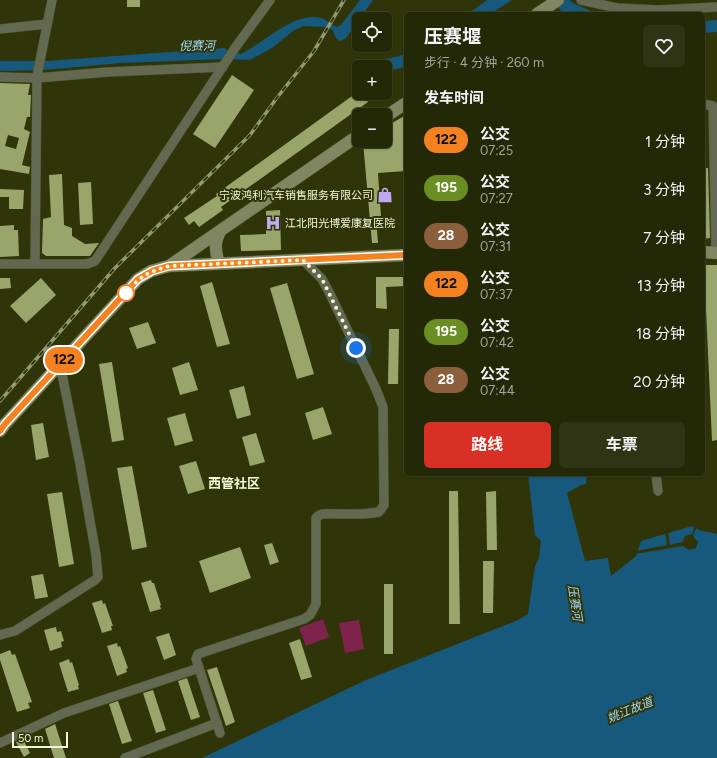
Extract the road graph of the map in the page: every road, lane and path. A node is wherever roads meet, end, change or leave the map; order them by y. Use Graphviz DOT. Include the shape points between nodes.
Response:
graph roads {
  1 [pos="52,0"];
  2 [pos="270,0"];
  3 [pos="558,0"];
  4 [pos="581,0"];
  5 [pos="717,7"];
  6 [pos="540,12"];
  7 [pos="47,24"];
  8 [pos="0,29"];
  9 [pos="223,67"];
  10 [pos="0,77"];
  11 [pos="37,77"];
  12 [pos="404,103"];
  13 [pos="705,104"];
  14 [pos="392,112"];
  15 [pos="352,140"];
  16 [pos="221,230"];
  17 [pos="705,252"];
  18 [pos="716,253"];
  19 [pos="404,255"];
  20 [pos="303,260"];
  21 [pos="35,263"];
  22 [pos="219,263"];
  23 [pos="0,264"];
  24 [pos="169,266"];
  25 [pos="60,364"];
  26 [pos="0,431"];
  27 [pos="656,476"];
  28 [pos="658,491"];
  29 [pos="0,635"];
  30 [pos="199,668"];
  31 [pos="217,723"];
  32 [pos="220,733"];
  33 [pos="0,743"];
  34 [pos="125,758"];
  1 -- 7 [label="street"];
  2 -- 9 [label="street"];
  3 -- 6 [label="main road"];
  4 -- 5 [label="street" via="617,8 658,10"];
  7 -- 8 [label="street"];
  7 -- 11 [label="street"];
  9 -- 11 [label="street"];
  9 -- 21 [label="street" via="95,261 87,264"];
  10 -- 11 [label="street"];
  11 -- 21 [label="street"];
  12 -- 14 [label="main road"];
  13 -- 18 [label="street" via="713,106"];
  15 -- 16 [label="main road"];
  16 -- 22 [label="main road" via="216,238 215,248"];
  16 -- 24 [label="main road"];
  17 -- 18 [label="main road"];
  19 -- 20 [label="main road"];
  20 -- 22 [label="main road"];
  20 -- 30 [label="street" via="322,279 383,407 384,505 375,513 318,516 316,604 310,615 201,652 196,659"];
  21 -- 23 [label="street"];
  22 -- 24 [label="main road"];
  24 -- 25 [label="main road" via="138,279"];
  25 -- 26 [label="main road"];
  25 -- 29 [label="street" via="80,464 98,577 15,631"];
  27 -- 28 [label="street"];
  30 -- 31 [label="street"];
  30 -- 33 [label="street" via="64,713"];
  31 -- 32 [label="street"];
  31 -- 34 [label="street"];
}
